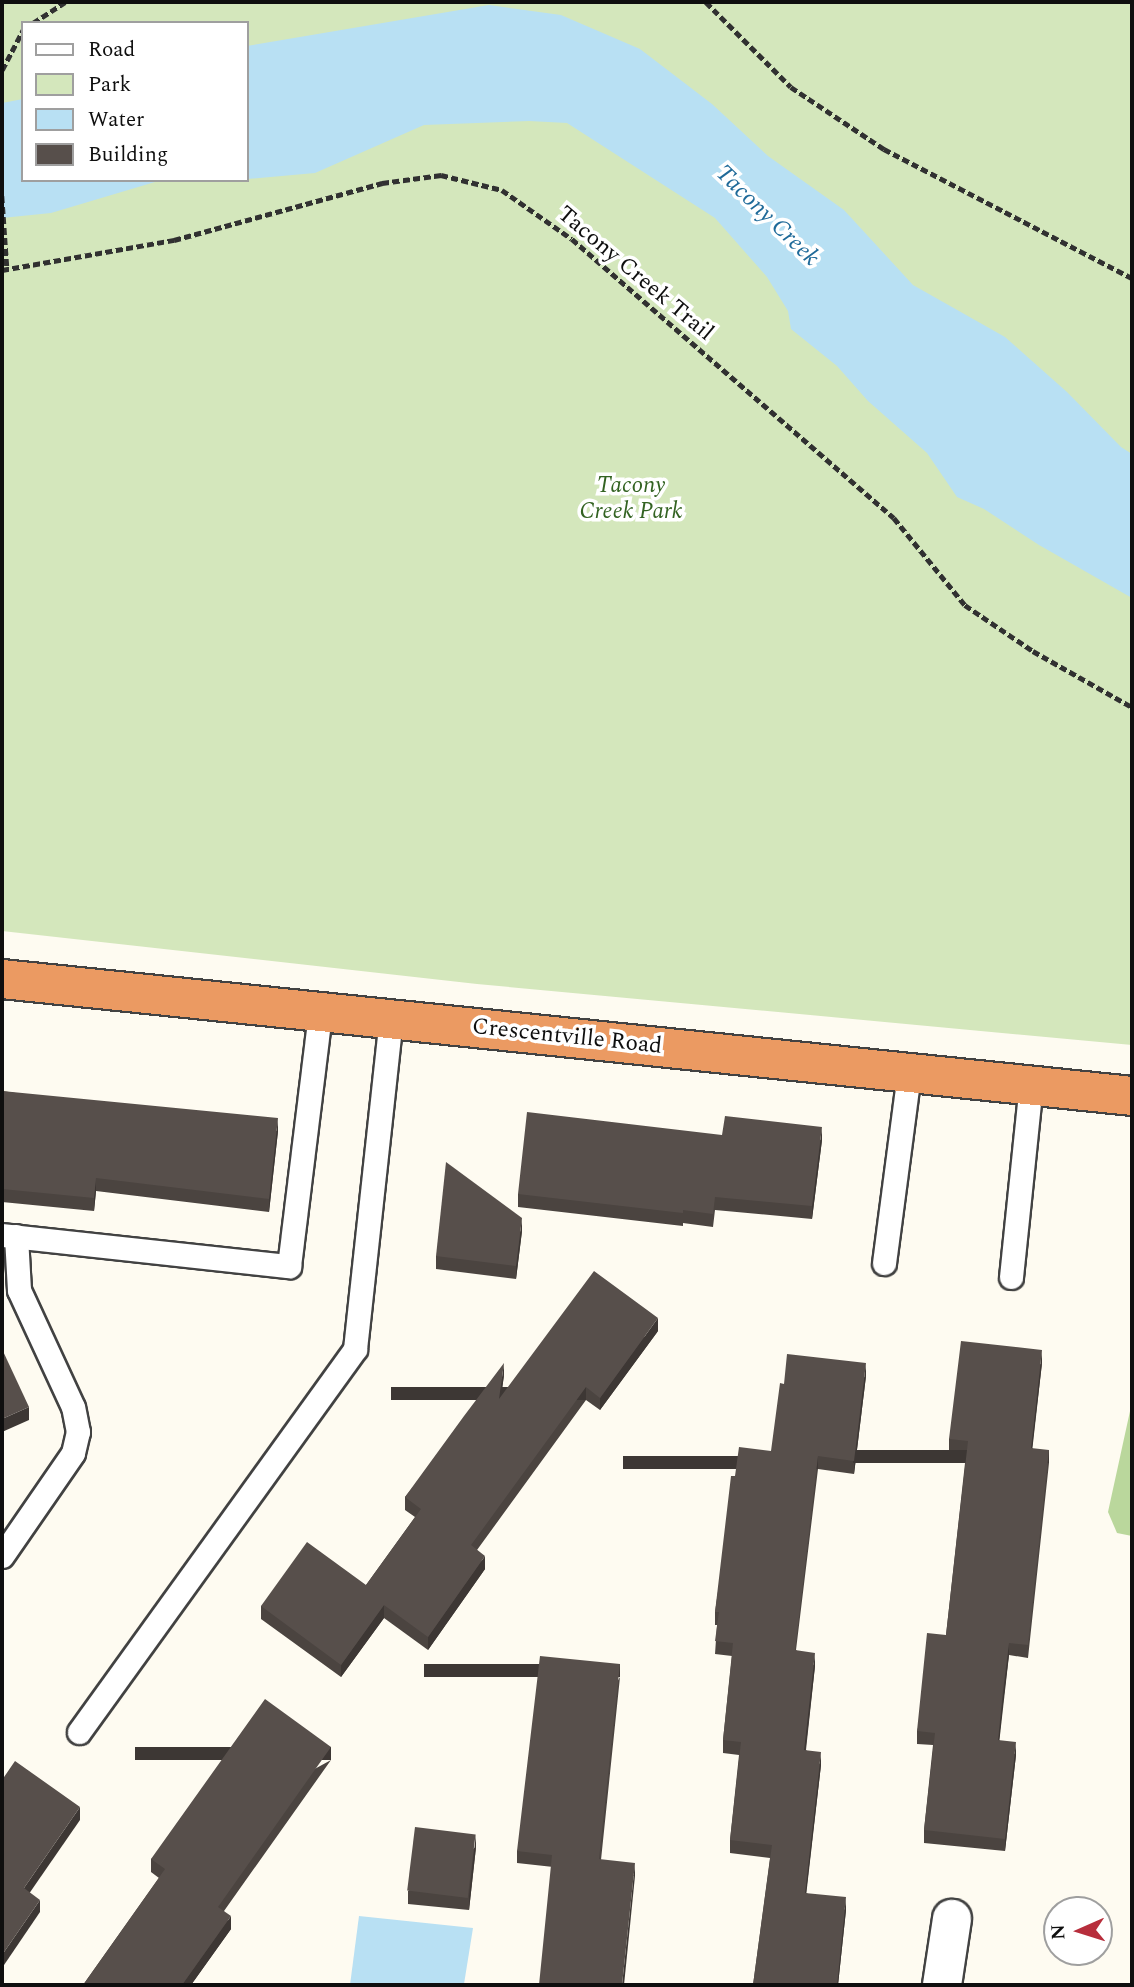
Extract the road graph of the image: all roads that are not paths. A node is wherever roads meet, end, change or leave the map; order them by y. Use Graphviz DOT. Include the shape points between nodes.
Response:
graph roads {
  1 [pos="2,979"];
  2 [pos="320,1012"];
  3 [pos="391,1019"];
  4 [pos="909,1072"];
  5 [pos="1031,1084"];
  6 [pos="1132,1094"];
  7 [pos="9,1236"];
  8 [pos="884,1263"];
  9 [pos="1011,1277"];
  10 [pos="2,1556"];
  11 [pos="79,1732"];
  12 [pos="952,1919"];
  13 [pos="942,1985"];
  1 -- 2 [label="highway, Crescentville Road"];
  2 -- 3 [label="highway, Crescentville Road"];
  2 -- 7 [label="lane" via="289,1266"];
  3 -- 4 [label="highway, Crescentville Road"];
  3 -- 11 [label="lane" via="355,1349"];
  4 -- 5 [label="highway, Crescentville Road"];
  4 -- 8 [label="lane"];
  5 -- 6 [label="highway, Crescentville Road"];
  5 -- 9 [label="lane"];
  7 -- 10 [label="lane" via="19,1290 73,1407 79,1432 74,1453"];
  12 -- 13 [label="street"];
}
